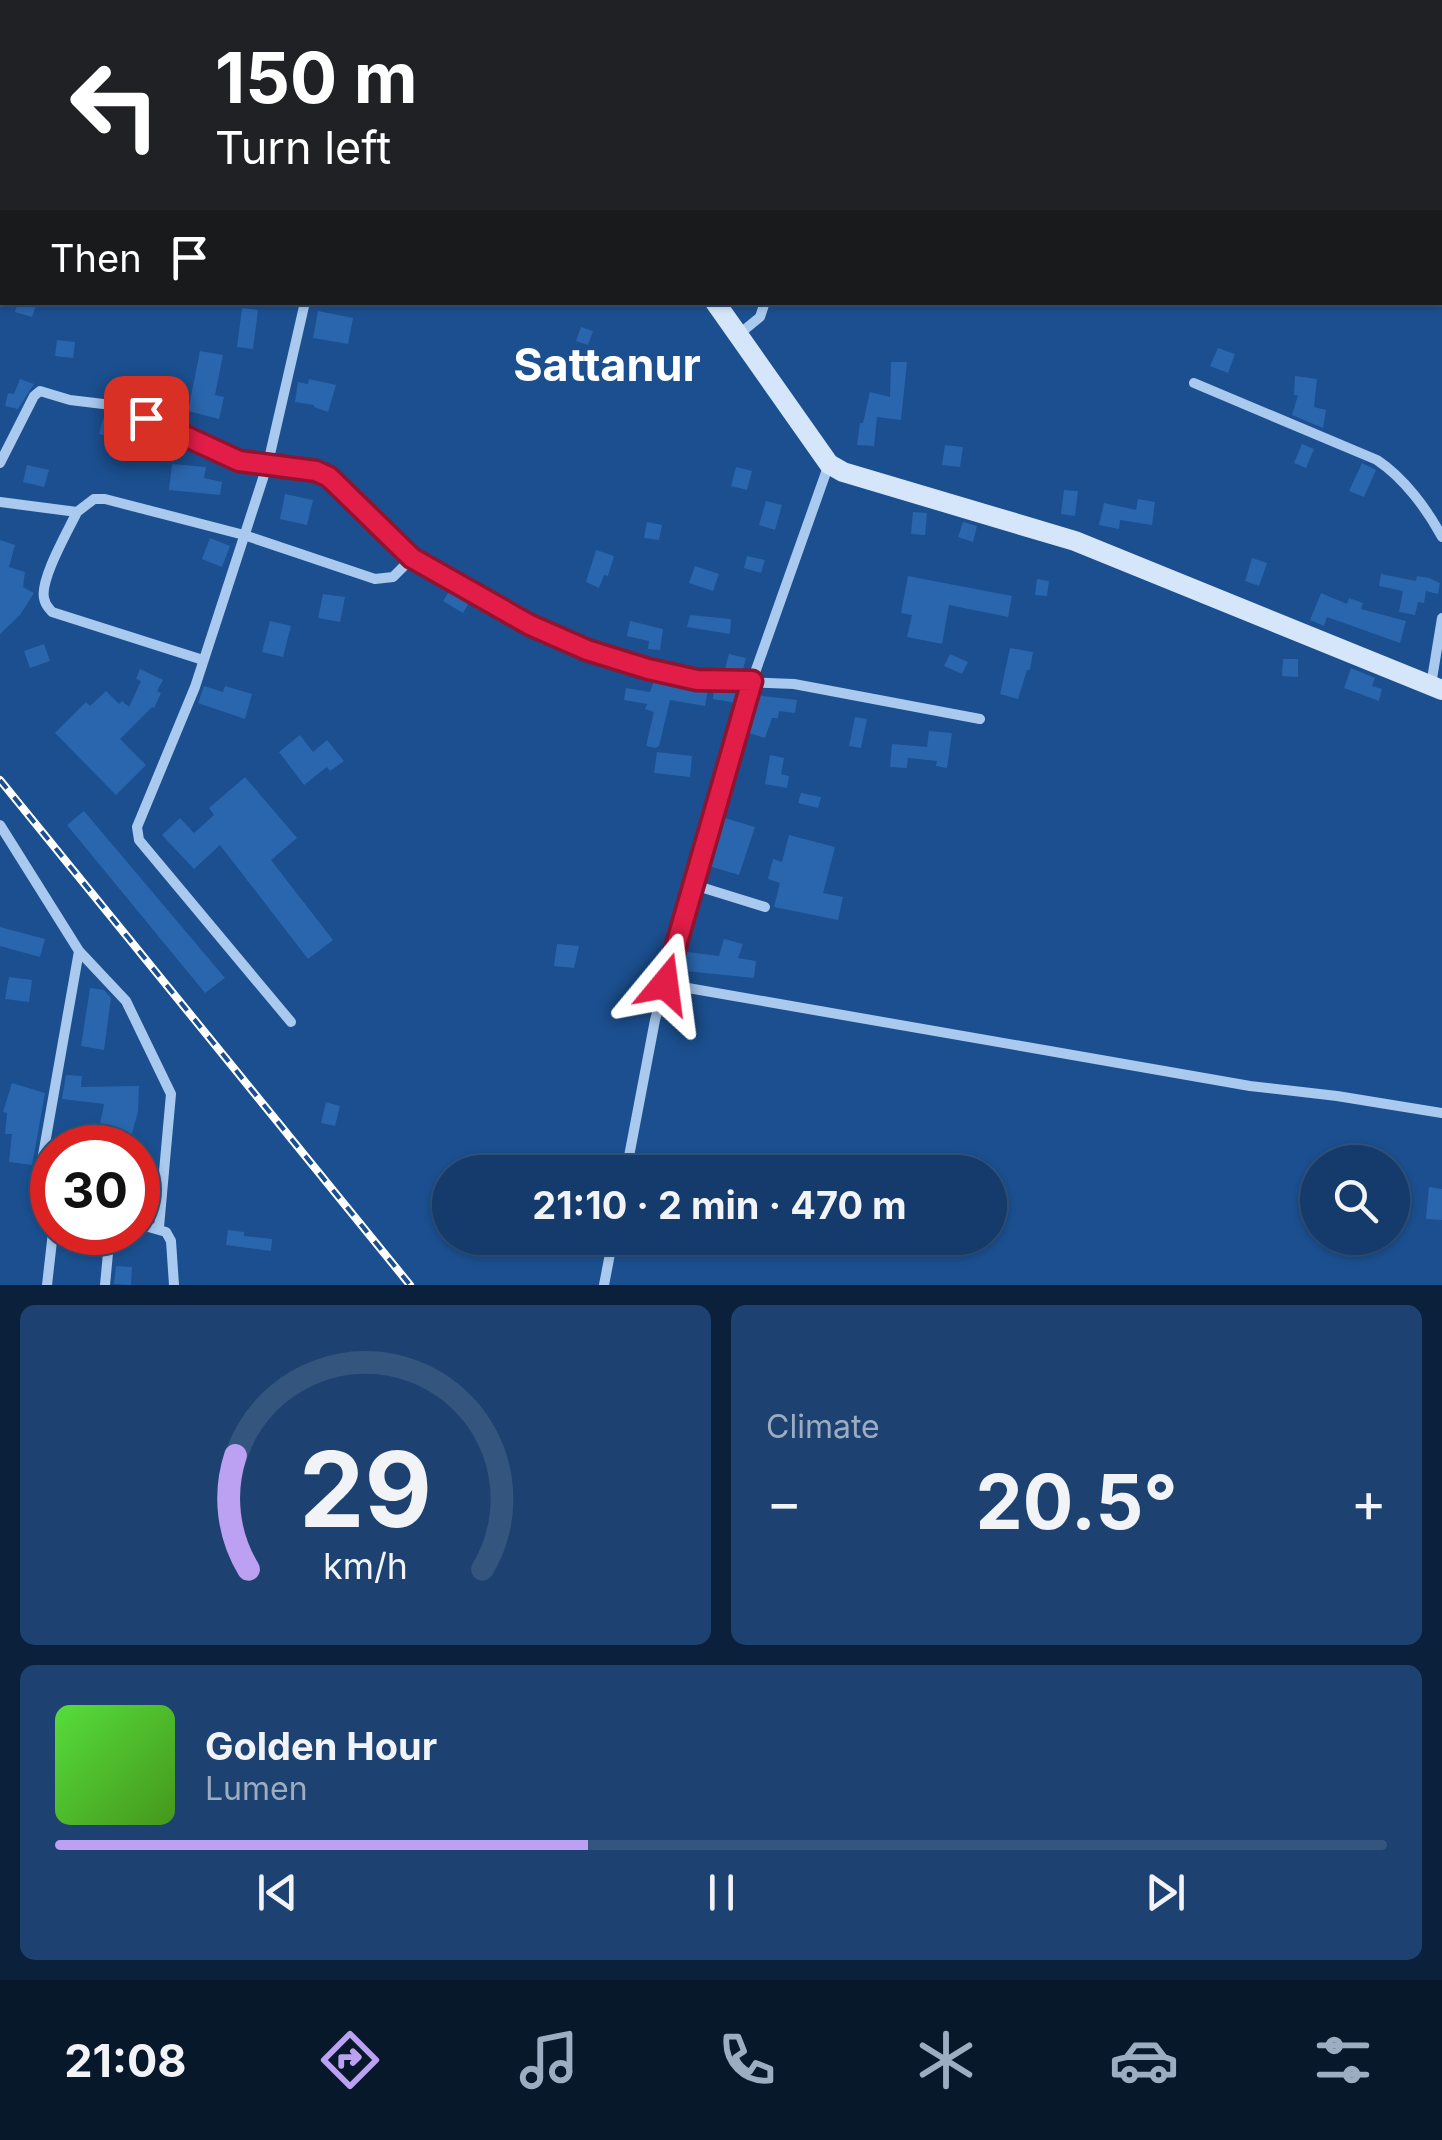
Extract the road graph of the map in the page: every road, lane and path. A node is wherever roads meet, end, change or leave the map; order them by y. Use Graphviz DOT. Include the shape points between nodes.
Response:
graph roads {
  1 [pos="304,305"];
  2 [pos="717,305"];
  3 [pos="763,305"];
  4 [pos="738,335"];
  5 [pos="1194,382"];
  6 [pos="268,463"];
  7 [pos="0,464"];
  8 [pos="829,464"];
  9 [pos="0,502"];
  10 [pos="77,512"];
  11 [pos="244,535"];
  12 [pos="1442,537"];
  13 [pos="412,558"];
  14 [pos="1442,618"];
  15 [pos="203,660"];
  16 [pos="752,681"];
  17 [pos="1436,688"];
  18 [pos="980,719"];
  19 [pos="0,824"];
  20 [pos="694,885"];
  21 [pos="766,907"];
  22 [pos="79,950"];
  23 [pos="665,984"];
  24 [pos="291,1022"];
  25 [pos="1442,1114"];
  26 [pos="48,1125"];
  27 [pos="629,1155"];
  28 [pos="160,1216"];
  29 [pos="160,1228"];
  30 [pos="50,1255"];
  31 [pos="108,1255"];
  32 [pos="610,1255"];
  33 [pos="47,1285"];
  34 [pos="105,1285"];
  35 [pos="174,1285"];
  36 [pos="604,1285"];
  1 -- 6 [label="street"];
  2 -- 4 [label="street"];
  3 -- 4 [label="street"];
  4 -- 8 [label="street"];
  5 -- 12 [label="street" via="1392,470"];
  6 -- 7 [label="street" via="239,461 120,406 40,391"];
  6 -- 11 [label="street"];
  6 -- 13 [label="street" via="329,477"];
  8 -- 16 [label="street"];
  8 -- 17 [label="street" via="1075,541"];
  9 -- 10 [label="street"];
  10 -- 11 [label="street" via="105,499"];
  10 -- 15 [label="street" via="45,583 46,605"];
  11 -- 13 [label="street" via="375,579 393,577"];
  11 -- 15 [label="street"];
  13 -- 16 [label="street" via="587,650 697,680"];
  14 -- 17 [label="street"];
  15 -- 24 [label="street" via="142,814 139,840"];
  16 -- 18 [label="street"];
  16 -- 20 [label="street"];
  19 -- 22 [label="street"];
  20 -- 21 [label="street"];
  20 -- 23 [label="street"];
  22 -- 26 [label="street"];
  22 -- 28 [label="street" via="126,1000 171,1094"];
  23 -- 25 [label="street"];
  23 -- 27 [label="street"];
  29 -- 35 [label="street" via="170,1240"];
  30 -- 33 [label="street"];
  31 -- 34 [label="street"];
  32 -- 36 [label="street"];
}
